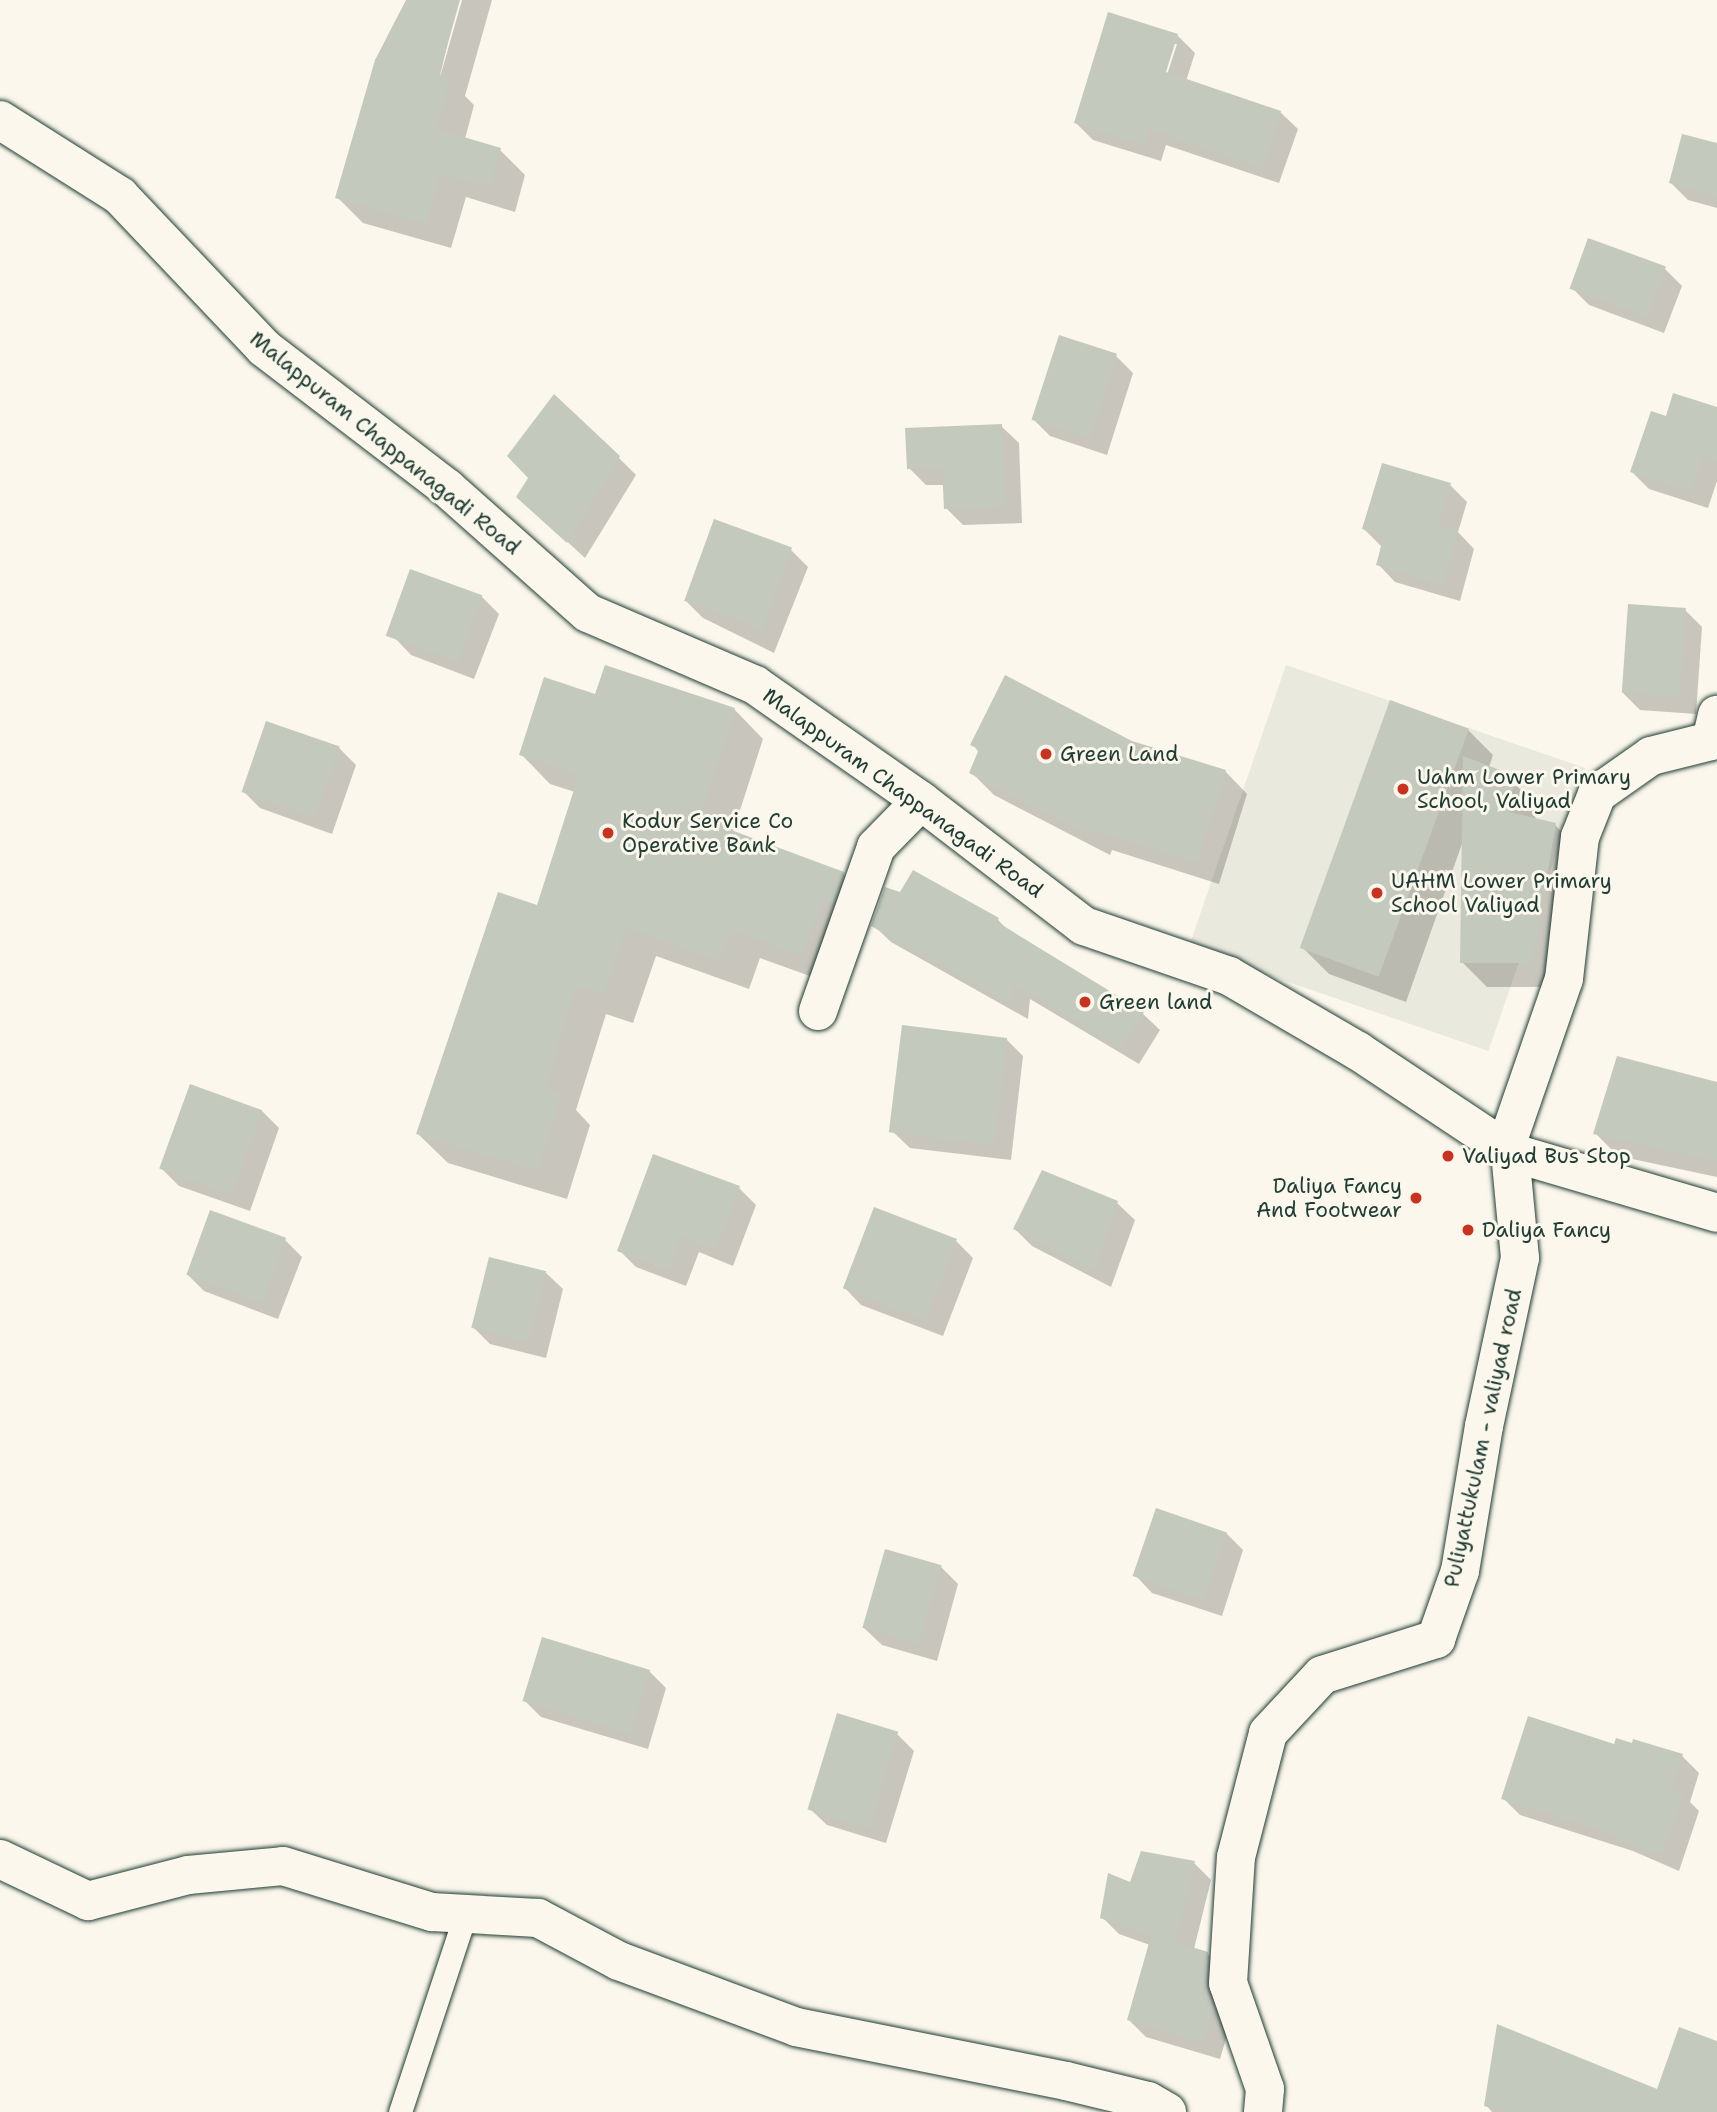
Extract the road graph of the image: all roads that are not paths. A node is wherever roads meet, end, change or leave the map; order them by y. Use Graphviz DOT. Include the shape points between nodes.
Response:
graph roads {
  1 [pos="0,120"];
  2 [pos="1717,715"];
  3 [pos="921,801"];
  4 [pos="818,1011"];
  5 [pos="1507,1150"];
  6 [pos="1717,1213"];
  7 [pos="0,1860"];
  8 [pos="460,1914"];
  9 [pos="400,2112"];
  10 [pos="1167,2112"];
  11 [pos="1263,2112"];
  1 -- 3 [label="street, Malappuram Chappanagadi Road" via="120,196 264,348 447,488 588,613 755,685"];
  2 -- 5 [label="street" via="1711,741 1651,756 1597,794 1580,837 1564,979"];
  3 -- 4 [label="street" via="876,847"];
  3 -- 5 [label="street, Malappuram Chappanagadi Road" via="1084,926 1229,976 1359,1051"];
  5 -- 6 [label="street, Malappuram Chappanagadi Road"];
  5 -- 11 [label="street, Puliyattukulam - valiyad road" via="1520,1258 1484,1426 1460,1571 1436,1639 1322,1675 1268,1732 1236,1857 1228,1983 1265,2089"];
  7 -- 8 [label="street" via="88,1902 188,1875 284,1866 432,1912"];
  8 -- 9 [label="lane" via="462,1924"];
  8 -- 10 [label="street" via="538,1918 619,1961 796,2027 1066,2081 1148,2101"];
}
